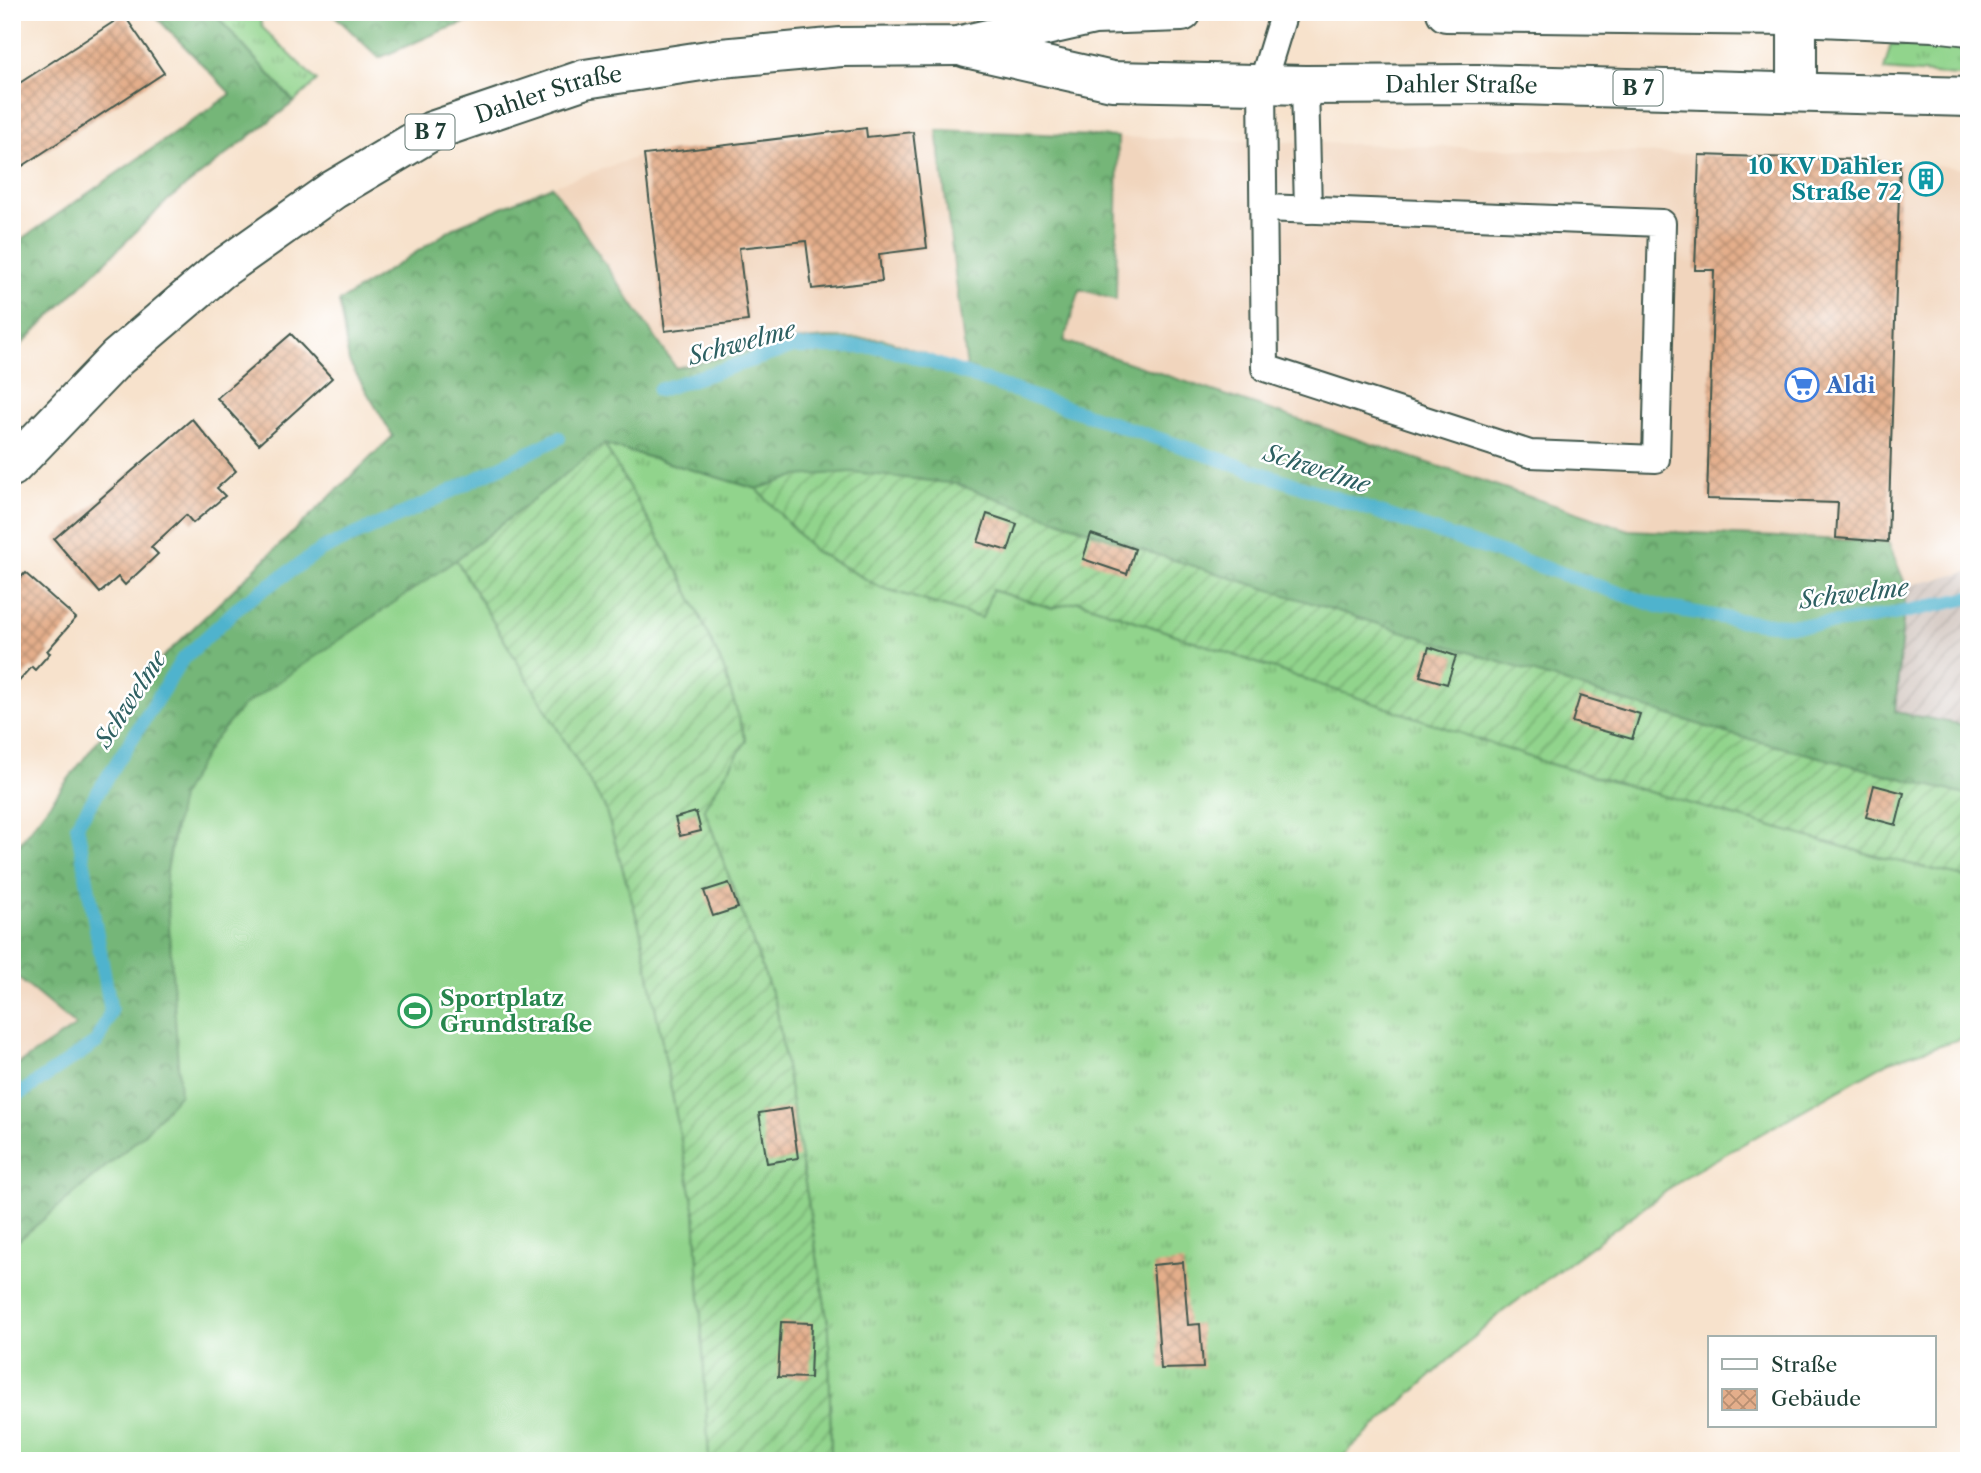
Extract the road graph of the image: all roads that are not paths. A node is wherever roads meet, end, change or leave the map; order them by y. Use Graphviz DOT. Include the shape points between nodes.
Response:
graph roads {
  1 [pos="1182,12"];
  2 [pos="1284,12"];
  3 [pos="1446,12"];
  4 [pos="1797,14"];
  5 [pos="1969,26"];
  6 [pos="957,46"];
  7 [pos="1262,84"];
  8 [pos="1305,85"];
  9 [pos="1797,92"];
  10 [pos="1969,97"];
  11 [pos="1264,208"];
  12 [pos="1308,210"];
  13 [pos="12,467"];
  1 -- 6 [label="main road, Dahler Straße / B 7" via="1094,15"];
  2 -- 7 [label="lane"];
  3 -- 4 [label="main road"];
  4 -- 5 [label="main road"];
  4 -- 9 [label="main road"];
  6 -- 7 [label="main road, Dahler Straße / B 7" via="1112,81"];
  6 -- 13 [label="main road, Dahler Straße / B 7" via="841,47 721,58 585,79 432,131 333,190 219,271 117,358"];
  7 -- 8 [label="main road, Dahler Straße / B 7"];
  7 -- 11 [label="lane"];
  8 -- 9 [label="main road, Dahler Straße / B 7"];
  8 -- 12 [label="lane"];
  9 -- 10 [label="main road, Dahler Straße / B 7"];
  11 -- 12 [label="lane"];
  11 -- 12 [label="lane" via="1265,368 1530,454 1656,459 1662,223"];
}
